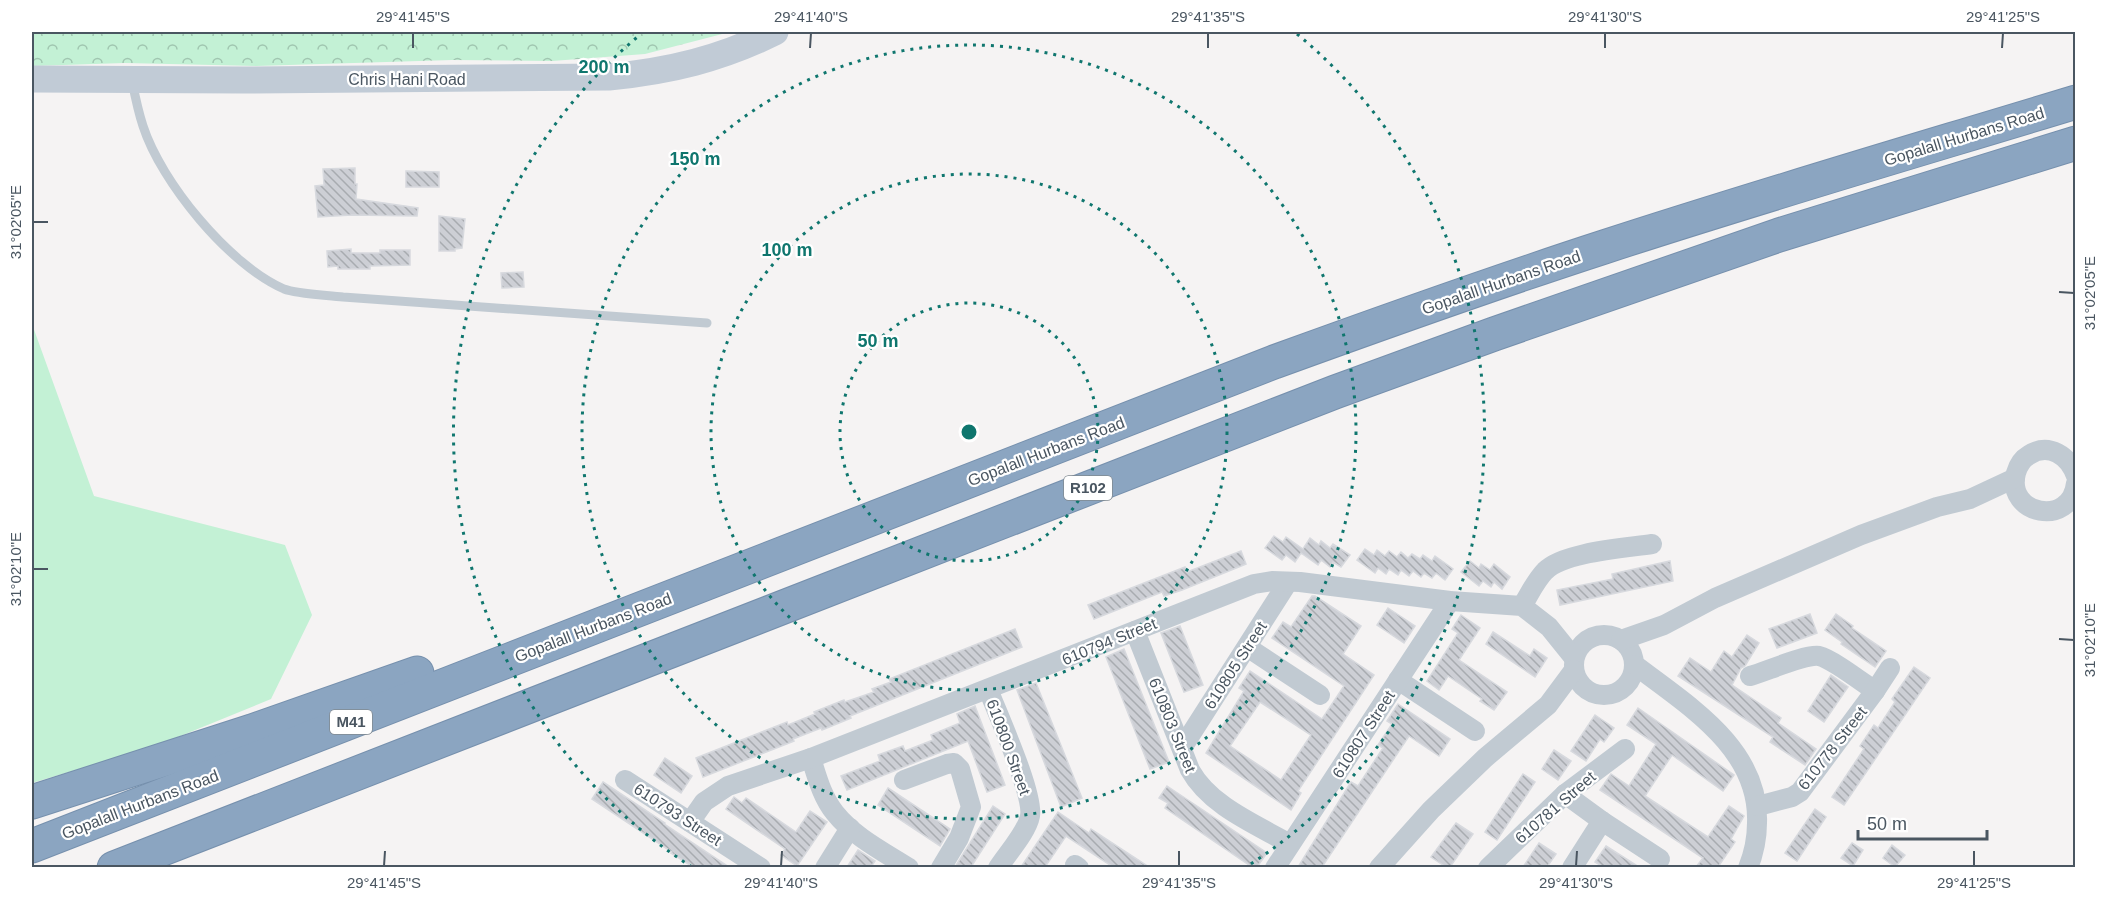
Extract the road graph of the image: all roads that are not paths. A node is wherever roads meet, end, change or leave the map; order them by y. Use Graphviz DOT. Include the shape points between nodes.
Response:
graph roads {
  1 [pos="775,32"];
  2 [pos="32,79"];
  3 [pos="131,79"];
  4 [pos="2076,102"];
  5 [pos="2076,143"];
  6 [pos="707,323"];
  7 [pos="2075,472"];
  8 [pos="2017,488"];
  9 [pos="2075,490"];
  10 [pos="1652,544"];
  11 [pos="1288,582"];
  12 [pos="670,597"];
  13 [pos="1450,601"];
  14 [pos="1522,606"];
  15 [pos="1664,625"];
  16 [pos="1549,627"];
  17 [pos="1135,631"];
  18 [pos="1588,639"];
  19 [pos="1621,640"];
  20 [pos="1246,647"];
  21 [pos="1634,660"];
  22 [pos="1574,664"];
  23 [pos="1890,668"];
  24 [pos="1750,676"];
  25 [pos="1398,680"];
  26 [pos="1627,685"];
  27 [pos="988,690"];
  28 [pos="1668,690"];
  29 [pos="1875,691"];
  30 [pos="1591,693"];
  31 [pos="1320,695"];
  32 [pos="1548,705"];
  33 [pos="1474,731"];
  34 [pos="1182,748"];
  35 [pos="1625,749"];
  36 [pos="811,758"];
  37 [pos="626,780"];
  38 [pos="904,780"];
  39 [pos="1565,794"];
  40 [pos="32,802"];
  41 [pos="1758,806"];
  42 [pos="1602,821"];
  43 [pos="690,822"];
  44 [pos="850,828"];
  45 [pos="1290,844"];
  46 [pos="32,846"];
  47 [pos="1660,859"];
  48 [pos="114,867"];
  49 [pos="761,867"];
  50 [pos="825,867"];
  51 [pos="909,867"];
  52 [pos="941,867"];
  53 [pos="998,867"];
  54 [pos="1275,867"];
  55 [pos="1379,867"];
  56 [pos="1488,867"];
  57 [pos="1572,867"];
  58 [pos="1748,867"];
  1 -- 3 [label="street, Chris Hani Road" via="691,64 609,77"];
  2 -- 3 [label="street, Chris Hani Road"];
  3 -- 6 [label="lane" via="143,127 163,170 221,242 254,271 285,289 343,297"];
  4 -- 12 [label="highway, Gopalall Hurbans Road" via="1766,195 1416,310"];
  5 -- 48 [label="highway, R102" via="1779,235 1346,388"];
  7 -- 8 [label="street" via="2057,452 2038,451 2022,460"];
  7 -- 9 [label="street"];
  8 -- 9 [label="street" via="2025,505 2044,512 2063,507"];
  8 -- 15 [label="street" via="1915,515 1792,563"];
  10 -- 14 [label="street" via="1558,561 1545,570"];
  11 -- 13 [label="street, 610794 Street"];
  11 -- 17 [label="street, 610794 Street" via="1254,584"];
  11 -- 20 [label="street, 610805 Street"];
  12 -- 40 [label="highway" via="623,603 532,631 252,732"];
  12 -- 46 [label="highway, Gopalall Hurbans Road / M41"];
  13 -- 14 [label="street, 610794 Street"];
  13 -- 25 [label="street, 610807 Street"];
  14 -- 16 [label="street"];
  15 -- 19 [label="street"];
  15 -- 21 [label="street"];
  16 -- 18 [label="street"];
  16 -- 22 [label="street"];
  17 -- 27 [label="street, 610794 Street"];
  17 -- 34 [label="street, 610803 Street"];
  18 -- 19 [label="street" via="1601,635"];
  18 -- 22 [label="street" via="1578,648"];
  19 -- 21 [label="street"];
  20 -- 31 [label="street"];
  20 -- 34 [label="street, 610805 Street"];
  21 -- 26 [label="street"];
  21 -- 28 [label="street"];
  22 -- 30 [label="street" via="1580,684"];
  22 -- 32 [label="street"];
  23 -- 29 [label="street, 610778 Street"];
  24 -- 29 [label="street" via="1818,656"];
  25 -- 33 [label="street"];
  25 -- 45 [label="street, 610807 Street"];
  26 -- 28 [label="street"];
  26 -- 30 [label="street" via="1612,694"];
  27 -- 36 [label="street, 610794 Street"];
  27 -- 53 [label="street, 610800 Street" via="1030,805 1027,825"];
  28 -- 41 [label="street" via="1714,727 1733,749 1750,777"];
  29 -- 41 [label="street, 610778 Street" via="1800,792"];
  30 -- 32 [label="street"];
  32 -- 55 [label="street" via="1485,758"];
  34 -- 45 [label="street, 610803 Street" via="1197,783 1209,795"];
  35 -- 39 [label="street, 610781 Street"];
  36 -- 43 [label="street, 610794 Street" via="728,786 704,802"];
  36 -- 44 [label="street" via="824,794"];
  37 -- 43 [label="street, 610793 Street"];
  38 -- 52 [label="street" via="947,764 954,763 960,769 970,807 959,838"];
  39 -- 42 [label="street"];
  39 -- 56 [label="street, 610781 Street"];
  41 -- 58 [label="street" via="1753,856"];
  42 -- 47 [label="street"];
  42 -- 57 [label="street"];
  43 -- 49 [label="street, 610793 Street"];
  44 -- 50 [label="street"];
  44 -- 51 [label="street"];
  45 -- 54 [label="street, 610807 Street"];
}
